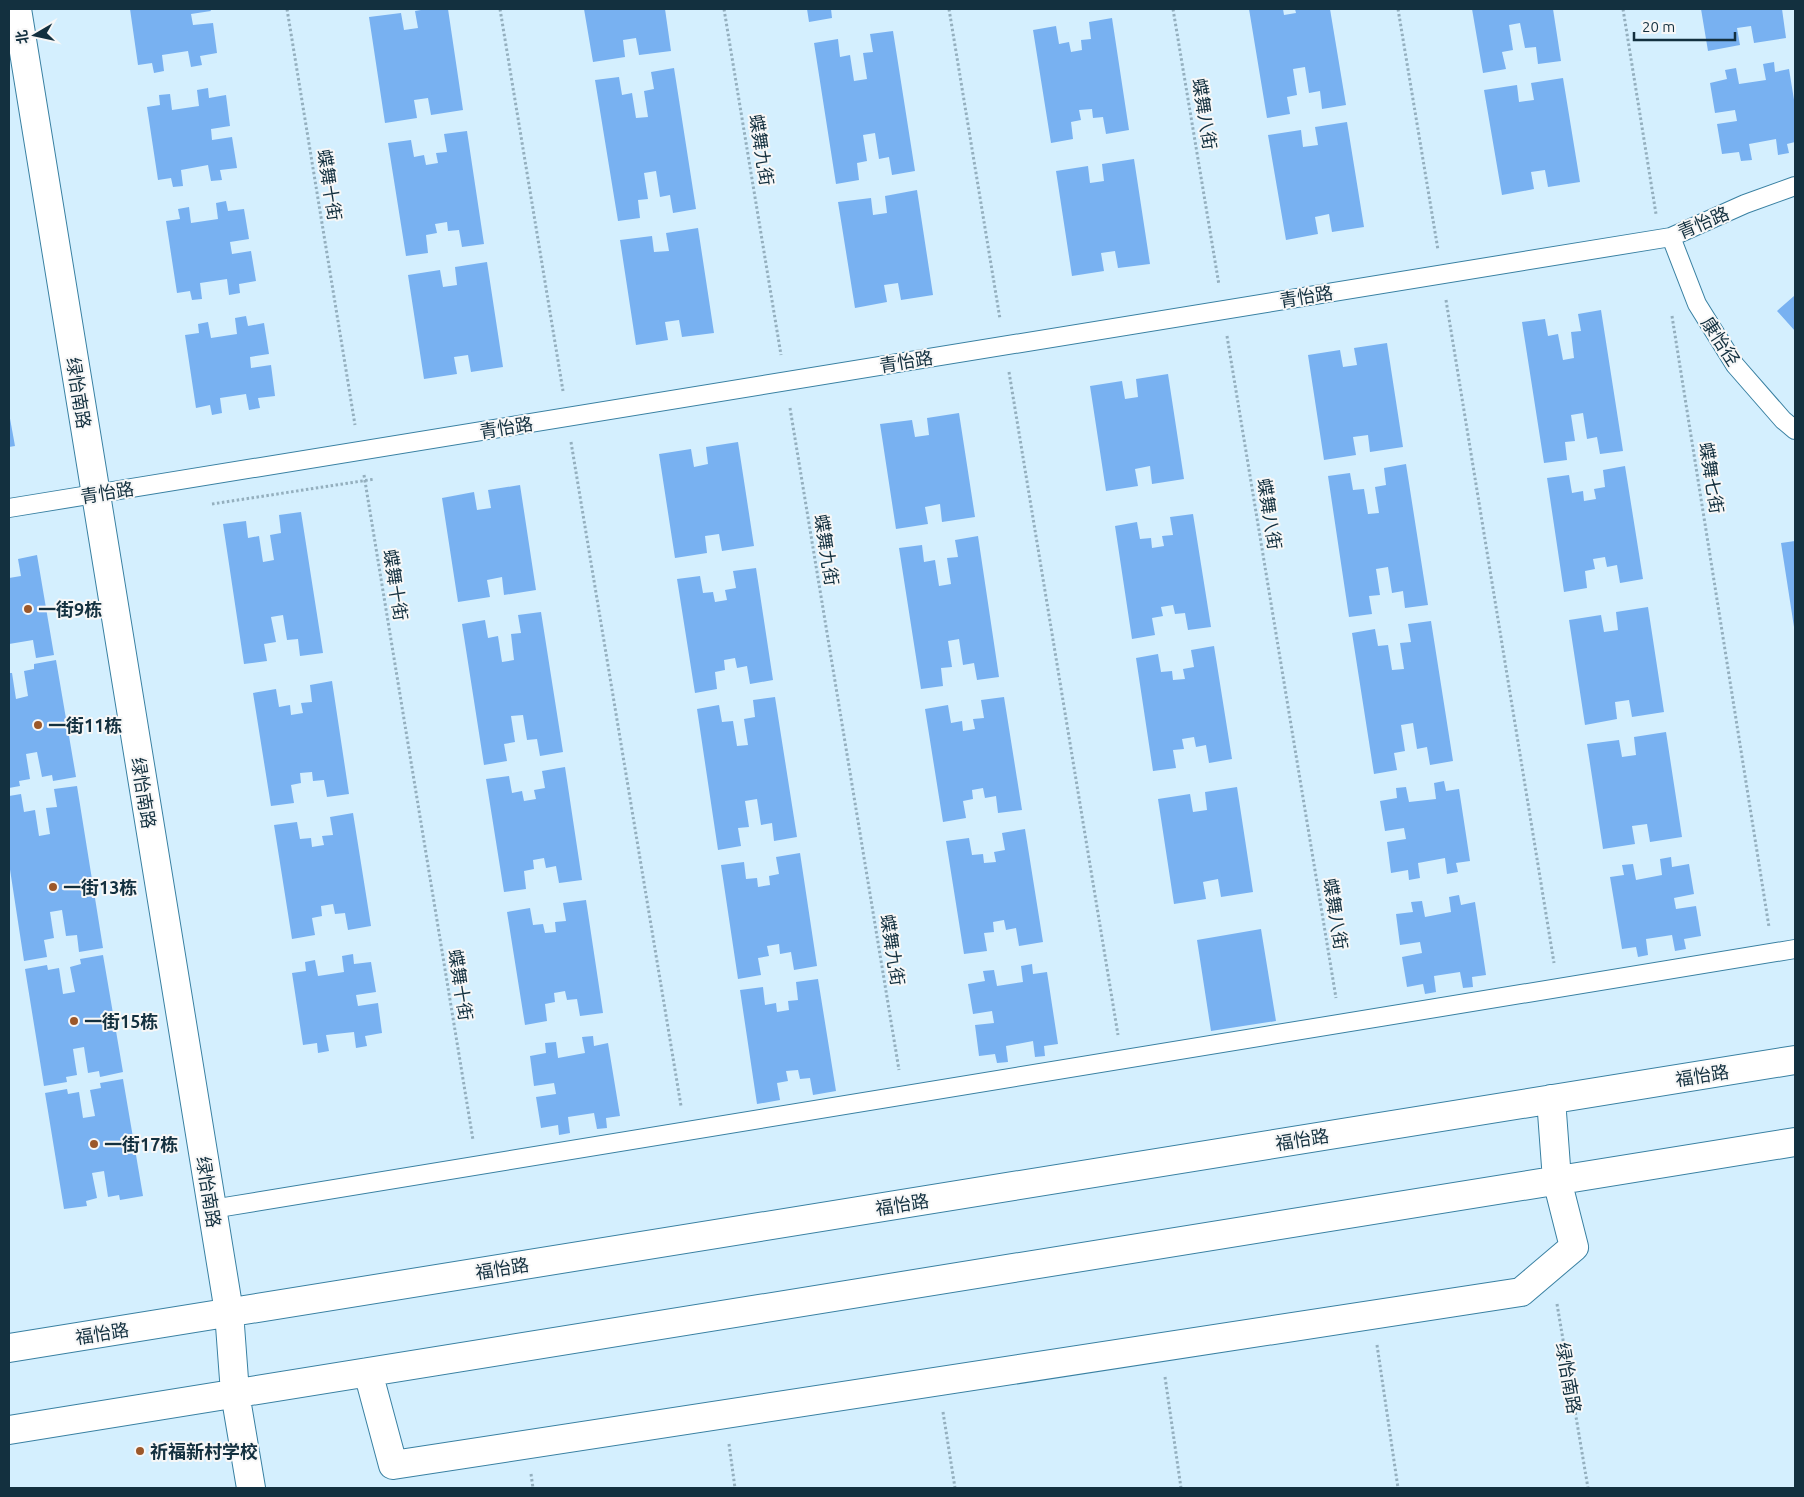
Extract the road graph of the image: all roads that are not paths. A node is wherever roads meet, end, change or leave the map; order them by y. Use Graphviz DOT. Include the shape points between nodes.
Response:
graph roads {
  1 [pos="17,9"];
  2 [pos="1795,186"];
  3 [pos="1665,238"];
  4 [pos="1795,430"];
  5 [pos="95,494"];
  6 [pos="9,508"];
  7 [pos="1795,949"];
  8 [pos="1795,1060"];
  9 [pos="1551,1099"];
  10 [pos="1795,1142"];
  11 [pos="1557,1180"];
  12 [pos="212,1209"];
  13 [pos="229,1312"];
  14 [pos="9,1348"];
  15 [pos="368,1372"];
  16 [pos="235,1393"];
  17 [pos="9,1430"];
  18 [pos="251,1488"];
  1 -- 5 [label="street, 绿怡南路"];
  2 -- 3 [label="lane, 青怡路"];
  3 -- 4 [label="lane, 康怡径" via="1697,304 1735,365"];
  3 -- 5 [label="lane, 青怡路"];
  5 -- 6 [label="lane, 青怡路"];
  5 -- 12 [label="street, 绿怡南路"];
  7 -- 12 [label="lane"];
  8 -- 9 [label="street, 福怡路"];
  9 -- 11 [label="street"];
  9 -- 13 [label="street, 福怡路"];
  10 -- 11 [label="street"];
  11 -- 15 [label="street"];
  11 -- 15 [label="street" via="1574,1247 1521,1292 393,1464"];
  12 -- 13 [label="street, 绿怡南路"];
  13 -- 14 [label="street, 福怡路"];
  13 -- 16 [label="street, 绿怡南路"];
  15 -- 16 [label="street"];
  16 -- 17 [label="street"];
  16 -- 18 [label="street, 绿怡南路"];
}
